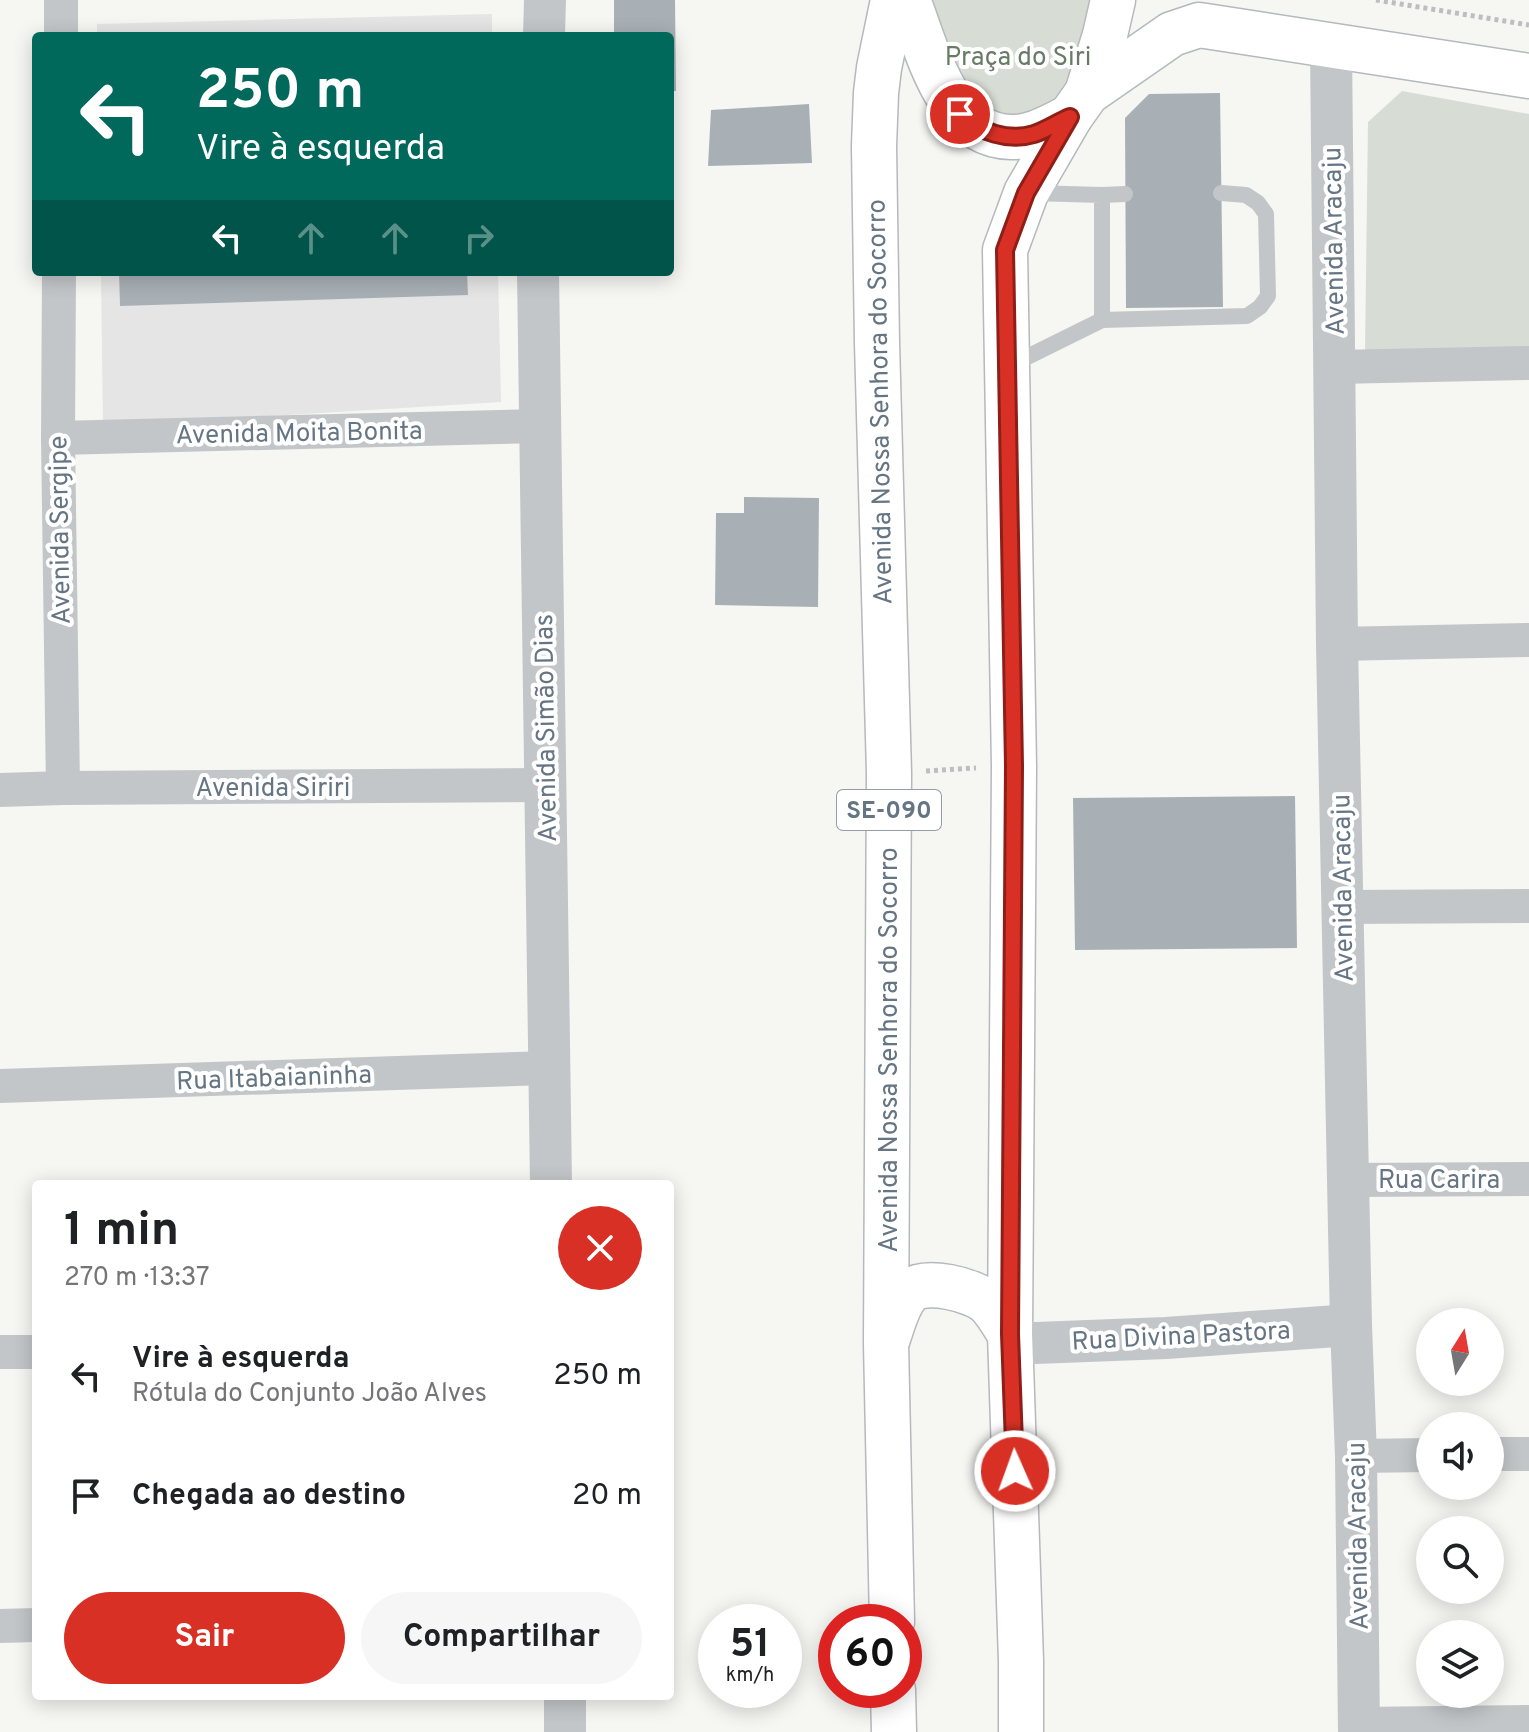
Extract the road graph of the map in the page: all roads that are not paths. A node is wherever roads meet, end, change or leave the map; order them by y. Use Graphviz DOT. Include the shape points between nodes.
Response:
graph roads {
  1 [pos="61,0"];
  2 [pos="545,0"];
  3 [pos="893,0"];
  4 [pos="908,0"];
  5 [pos="1113,0"];
  6 [pos="61,32"];
  7 [pos="544,32"];
  8 [pos="1331,45"];
  9 [pos="1529,76"];
  10 [pos="1078,105"];
  11 [pos="1026,193"];
  12 [pos="1221,193"];
  13 [pos="1125,194"];
  14 [pos="1102,195"];
  15 [pos="59,276"];
  16 [pos="538,276"];
  17 [pos="1102,320"];
  18 [pos="1529,363"];
  19 [pos="1335,367"];
  20 [pos="1006,368"];
  21 [pos="540,426"];
  22 [pos="58,438"];
  23 [pos="1529,640"];
  24 [pos="1337,644"];
  25 [pos="546,785"];
  26 [pos="63,788"];
  27 [pos="0,790"];
  28 [pos="1529,906"];
  29 [pos="1341,907"];
  30 [pos="548,1068"];
  31 [pos="0,1086"];
  32 [pos="1529,1179"];
  33 [pos="551,1180"];
  34 [pos="1349,1180"];
  35 [pos="1351,1325"];
  36 [pos="1010,1339"];
  37 [pos="886,1343"];
  38 [pos="0,1352"];
  39 [pos="32,1352"];
  40 [pos="1504,1454"];
  41 [pos="1529,1454"];
  42 [pos="1416,1455"];
  43 [pos="1356,1456"];
  44 [pos="892,1604"];
  45 [pos="32,1625"];
  46 [pos="0,1626"];
  47 [pos="565,1700"];
  48 [pos="893,1708"];
  49 [pos="1529,1722"];
  50 [pos="1359,1728"];
  51 [pos="565,1732"];
  52 [pos="894,1732"];
  53 [pos="1021,1732"];
  1 -- 6 [label="street"];
  2 -- 7 [label="street"];
  3 -- 37 [label="main road, Avenida Nossa Senhora do Socorro / SE-090" via="879,68 874,146 889,773"];
  4 -- 10 [label="main road" via="943,89 970,123 1010,137 1034,134"];
  5 -- 10 [label="main road"];
  8 -- 9 [label="main road"];
  8 -- 10 [label="main road" via="1199,25 1172,34"];
  8 -- 19 [label="street, Avenida Aracaju"];
  10 -- 11 [label="main road"];
  11 -- 14 [label="lane"];
  11 -- 20 [label="main road" via="1005,250"];
  12 -- 17 [label="lane" via="1246,195 1266,214 1268,296 1260,307 1247,316"];
  13 -- 14 [label="lane"];
  14 -- 17 [label="lane"];
  15 -- 22 [label="street, Avenida Sergipe"];
  16 -- 21 [label="street, Avenida Simão Dias"];
  17 -- 20 [label="lane"];
  18 -- 19 [label="street"];
  19 -- 24 [label="street, Avenida Aracaju"];
  20 -- 36 [label="main road" via="1014,766"];
  21 -- 22 [label="street, Avenida Moita Bonita"];
  21 -- 25 [label="street, Avenida Simão Dias"];
  22 -- 26 [label="street, Avenida Sergipe"];
  23 -- 24 [label="street"];
  24 -- 29 [label="street, Avenida Aracaju"];
  25 -- 26 [label="street, Avenida Siriri"];
  25 -- 30 [label="street, Avenida Simão Dias"];
  26 -- 27 [label="street, Avenida Siriri"];
  28 -- 29 [label="street"];
  29 -- 34 [label="street, Avenida Aracaju"];
  30 -- 31 [label="street, Rua Itabaianinha"];
  30 -- 33 [label="street, Avenida Simão Dias"];
  32 -- 34 [label="street, Rua Carira"];
  34 -- 35 [label="street, Avenida Aracaju"];
  35 -- 36 [label="street, Rua Divina Pastora" via="1166,1338"];
  35 -- 43 [label="street, Avenida Aracaju"];
  36 -- 37 [label="main road" via="979,1297 927,1286 906,1296"];
  36 -- 53 [label="main road"];
  37 -- 44 [label="main road, Avenida Nossa Senhora do Socorro / SE-090"];
  38 -- 39 [label="street"];
  40 -- 41 [label="street"];
  42 -- 43 [label="street"];
  43 -- 50 [label="street, Avenida Aracaju"];
  45 -- 46 [label="street"];
  47 -- 51 [label="street"];
  48 -- 52 [label="main road"];
  49 -- 50 [label="street"];
}
